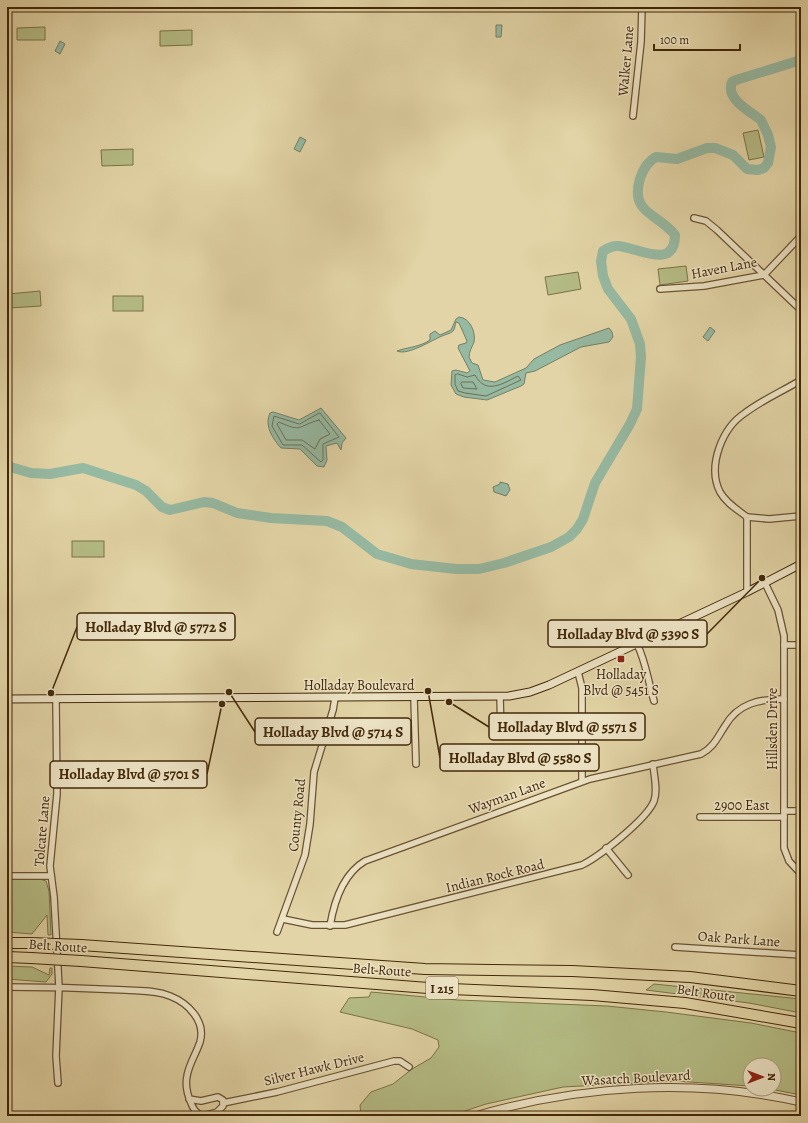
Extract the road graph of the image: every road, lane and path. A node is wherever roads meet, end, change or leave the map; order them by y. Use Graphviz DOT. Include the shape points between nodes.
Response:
graph roads {
  1 [pos="642,7"];
  2 [pos="633,116"];
  3 [pos="694,218"];
  4 [pos="801,236"];
  5 [pos="764,274"];
  6 [pos="660,289"];
  7 [pos="801,310"];
  8 [pos="801,380"];
  9 [pos="801,516"];
  10 [pos="748,517"];
  11 [pos="801,564"];
  12 [pos="765,583"];
  13 [pos="747,592"];
  14 [pos="637,644"];
  15 [pos="784,645"];
  16 [pos="801,645"];
  17 [pos="578,672"];
  18 [pos="500,696"];
  19 [pos="335,698"];
  20 [pos="414,698"];
  21 [pos="7,699"];
  22 [pos="784,699"];
  23 [pos="56,700"];
  24 [pos="654,701"];
  25 [pos="501,736"];
  26 [pos="416,764"];
  27 [pos="653,764"];
  28 [pos="582,781"];
  29 [pos="801,811"];
  30 [pos="784,814"];
  31 [pos="700,817"];
  32 [pos="606,848"];
  33 [pos="801,874"];
  34 [pos="628,875"];
  35 [pos="7,876"];
  36 [pos="50,876"];
  37 [pos="283,919"];
  38 [pos="330,926"];
  39 [pos="277,932"];
  40 [pos="7,943"];
  41 [pos="675,947"];
  42 [pos="801,955"];
  43 [pos="7,957"];
  44 [pos="7,988"];
  45 [pos="59,988"];
  46 [pos="801,991"];
  47 [pos="801,1023"];
  48 [pos="409,1067"];
  49 [pos="58,1083"];
  50 [pos="189,1099"];
  51 [pos="801,1102"];
  52 [pos="224,1103"];
  53 [pos="475,1116"];
  1 -- 2 [label="street, Walker Lane"];
  3 -- 5 [label="street" via="706,221"];
  4 -- 5 [label="street, Haven Lane"];
  5 -- 6 [label="street, Haven Lane" via="704,286"];
  5 -- 7 [label="street"];
  8 -- 10 [label="street" via="734,421 720,447 715,472 720,492 732,506"];
  9 -- 10 [label="street" via="769,519"];
  10 -- 13 [label="street"];
  11 -- 12 [label="main road, Holladay Boulevard"];
  12 -- 13 [label="main road, Holladay Boulevard"];
  12 -- 15 [label="street, Hillsden Drive" via="781,616"];
  13 -- 14 [label="main road, Holladay Boulevard"];
  14 -- 17 [label="main road, Holladay Boulevard"];
  14 -- 24 [label="street" via="646,665"];
  15 -- 16 [label="street"];
  15 -- 22 [label="street, Hillsden Drive"];
  17 -- 18 [label="main road, Holladay Boulevard" via="536,690"];
  17 -- 28 [label="street" via="582,688"];
  18 -- 20 [label="main road, Holladay Boulevard"];
  18 -- 25 [label="street"];
  19 -- 20 [label="main road, Holladay Boulevard"];
  19 -- 23 [label="main road, Holladay Boulevard"];
  19 -- 37 [label="street, County Road" via="314,772 305,855"];
  20 -- 26 [label="street"];
  21 -- 23 [label="main road, Holladay Boulevard"];
  22 -- 27 [label="street, Wayman Lane" via="759,700 742,708 729,720 712,746 701,754"];
  22 -- 30 [label="street, Hillsden Drive"];
  23 -- 36 [label="street, Tolcate Lane" via="57,794"];
  27 -- 28 [label="street, Wayman Lane"];
  27 -- 32 [label="street, Indian Rock Road" via="656,791 652,806 639,821"];
  28 -- 38 [label="street, Wayman Lane" via="365,861 352,871 346,880 334,908"];
  29 -- 30 [label="street, 2900 East"];
  30 -- 31 [label="street, 2900 East"];
  30 -- 33 [label="street, Hillsden Drive" via="785,853 792,866"];
  32 -- 34 [label="street"];
  32 -- 38 [label="street, Indian Rock Road" via="587,863 573,869 345,925"];
  35 -- 36 [label="street"];
  36 -- 45 [label="street, Tolcate Lane" via="54,896"];
  37 -- 38 [label="street, Indian Rock Road"];
  37 -- 39 [label="street, County Road"];
  40 -- 46 [label="highway, Belt Route / I 215, bridge" via="81,945 425,969 572,971 690,977"];
  41 -- 42 [label="street, Oak Park Lane"];
  43 -- 47 [label="highway, Belt Route / I 215, bridge" via="428,988 592,995 685,1003"];
  44 -- 45 [label="street"];
  45 -- 49 [label="street, Tolcate Lane" via="56,1056"];
  45 -- 50 [label="street, Silver Hawk Drive" via="159,993 169,995 185,1004 197,1018 201,1032 187,1076"];
  48 -- 52 [label="street, Silver Hawk Drive" via="400,1061 394,1061 277,1092"];
  50 -- 52 [label="street, Silver Hawk Drive" via="201,1101 218,1097"];
  50 -- 52 [label="street, Silver Hawk Drive" via="194,1111 202,1116 219,1111"];
  51 -- 53 [label="main road, Wasatch Boulevard" via="734,1091 658,1088 556,1098"];
}
